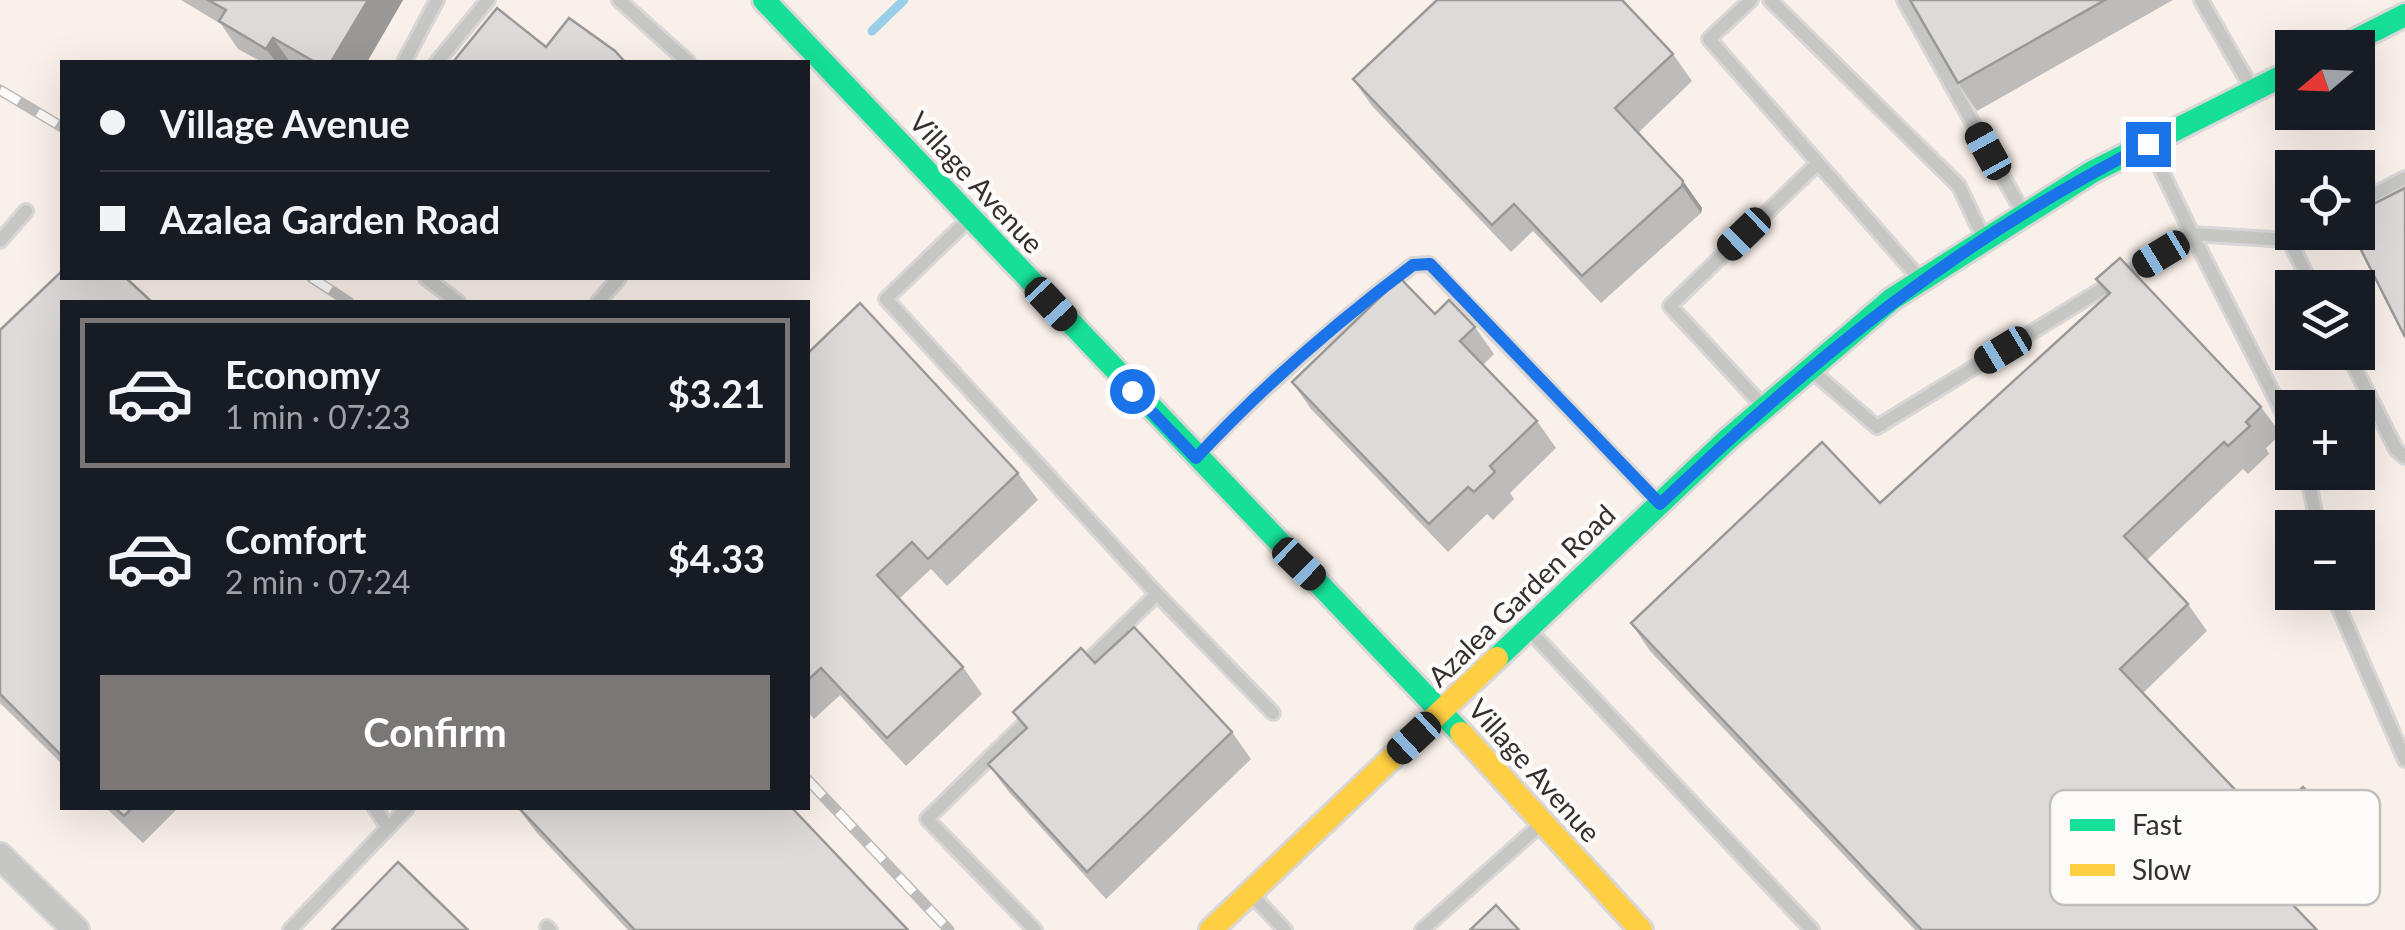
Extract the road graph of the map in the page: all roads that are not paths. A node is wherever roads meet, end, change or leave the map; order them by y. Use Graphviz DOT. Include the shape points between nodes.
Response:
graph roads {
  1 [pos="436,0"];
  2 [pos="488,0"];
  3 [pos="619,0"];
  4 [pos="1751,0"];
  5 [pos="1770,0"];
  6 [pos="1904,0"];
  7 [pos="2201,0"];
  8 [pos="770,2"];
  9 [pos="2405,15"];
  10 [pos="2375,30"];
  11 [pos="405,60"];
  12 [pos="439,60"];
  13 [pos="686,60"];
  14 [pos="812,62"];
  15 [pos="2275,81"];
  16 [pos="2253,92"];
  17 [pos="2148,144"];
  18 [pos="1818,163"];
  19 [pos="2405,178"];
  20 [pos="2375,195"];
  21 [pos="26,212"];
  22 [pos="2023,213"];
  23 [pos="970,218"];
  24 [pos="2192,234"];
  25 [pos="1984,238"];
  26 [pos="2275,239"];
  27 [pos="0,240"];
  28 [pos="429,280"];
  29 [pos="617,280"];
  30 [pos="1920,280"];
  31 [pos="455,300"];
  32 [pos="600,300"];
  33 [pos="1807,367"];
  34 [pos="2355,370"];
  35 [pos="2275,398"];
  36 [pos="1764,407"];
  37 [pos="2405,456"];
  38 [pos="1196,458"];
  39 [pos="1660,504"];
  40 [pos="1157,594"];
  41 [pos="2340,610"];
  42 [pos="1528,630"];
  43 [pos="1076,673"];
  44 [pos="1048,700"];
  45 [pos="1442,712"];
  46 [pos="1273,713"];
  47 [pos="2405,760"];
  48 [pos="375,810"];
  49 [pos="406,810"];
  50 [pos="1542,823"];
  51 [pos="388,828"];
  52 [pos="0,856"];
  53 [pos="1250,893"];
  54 [pos="76,930"];
  55 [pos="290,930"];
  56 [pos="1035,930"];
  57 [pos="1211,930"];
  58 [pos="1285,930"];
  59 [pos="1422,930"];
  60 [pos="1640,930"];
  61 [pos="1812,930"];
  1 -- 11 [label="lane"];
  2 -- 12 [label="lane"];
  3 -- 13 [label="lane"];
  4 -- 18 [label="lane" via="1709,40"];
  5 -- 25 [label="lane" via="1959,186"];
  6 -- 22 [label="lane"];
  7 -- 16 [label="lane"];
  8 -- 14 [label="main road, Village Avenue"];
  9 -- 10 [label="main road"];
  14 -- 23 [label="main road, Village Avenue"];
  15 -- 16 [label="main road, Azalea Garden Road"];
  16 -- 17 [label="main road, Azalea Garden Road"];
  17 -- 22 [label="main road, Azalea Garden Road"];
  17 -- 24 [label="lane"];
  18 -- 30 [label="lane"];
  18 -- 36 [label="lane" via="1670,306"];
  19 -- 20 [label="lane"];
  21 -- 27 [label="lane"];
  22 -- 25 [label="main road, Azalea Garden Road"];
  23 -- 38 [label="main road, Village Avenue"];
  23 -- 40 [label="lane" via="886,298"];
  24 -- 26 [label="lane"];
  24 -- 33 [label="lane" via="1877,427"];
  24 -- 35 [label="lane"];
  25 -- 30 [label="main road, Azalea Garden Road"];
  28 -- 31 [label="lane"];
  29 -- 32 [label="lane"];
  30 -- 33 [label="main road, Azalea Garden Road"];
  33 -- 36 [label="main road, Azalea Garden Road"];
  34 -- 37 [label="lane"];
  36 -- 39 [label="main road, Azalea Garden Road"];
  38 -- 39 [label="lane" via="1332,326 1413,265 1430,264"];
  38 -- 45 [label="main road, Village Avenue"];
  39 -- 42 [label="main road, Azalea Garden Road"];
  40 -- 43 [label="lane"];
  40 -- 46 [label="lane"];
  41 -- 47 [label="lane"];
  42 -- 45 [label="main road, Azalea Garden Road"];
  42 -- 61 [label="lane"];
  44 -- 56 [label="lane" via="927,818"];
  45 -- 50 [label="main road, Village Avenue"];
  45 -- 53 [label="main road, Azalea Garden Road"];
  48 -- 51 [label="lane"];
  49 -- 51 [label="lane"];
  50 -- 59 [label="lane"];
  50 -- 60 [label="main road, Village Avenue"];
  51 -- 55 [label="lane"];
  52 -- 54 [label="street"];
  53 -- 57 [label="main road, Azalea Garden Road"];
  53 -- 58 [label="lane"];
}
